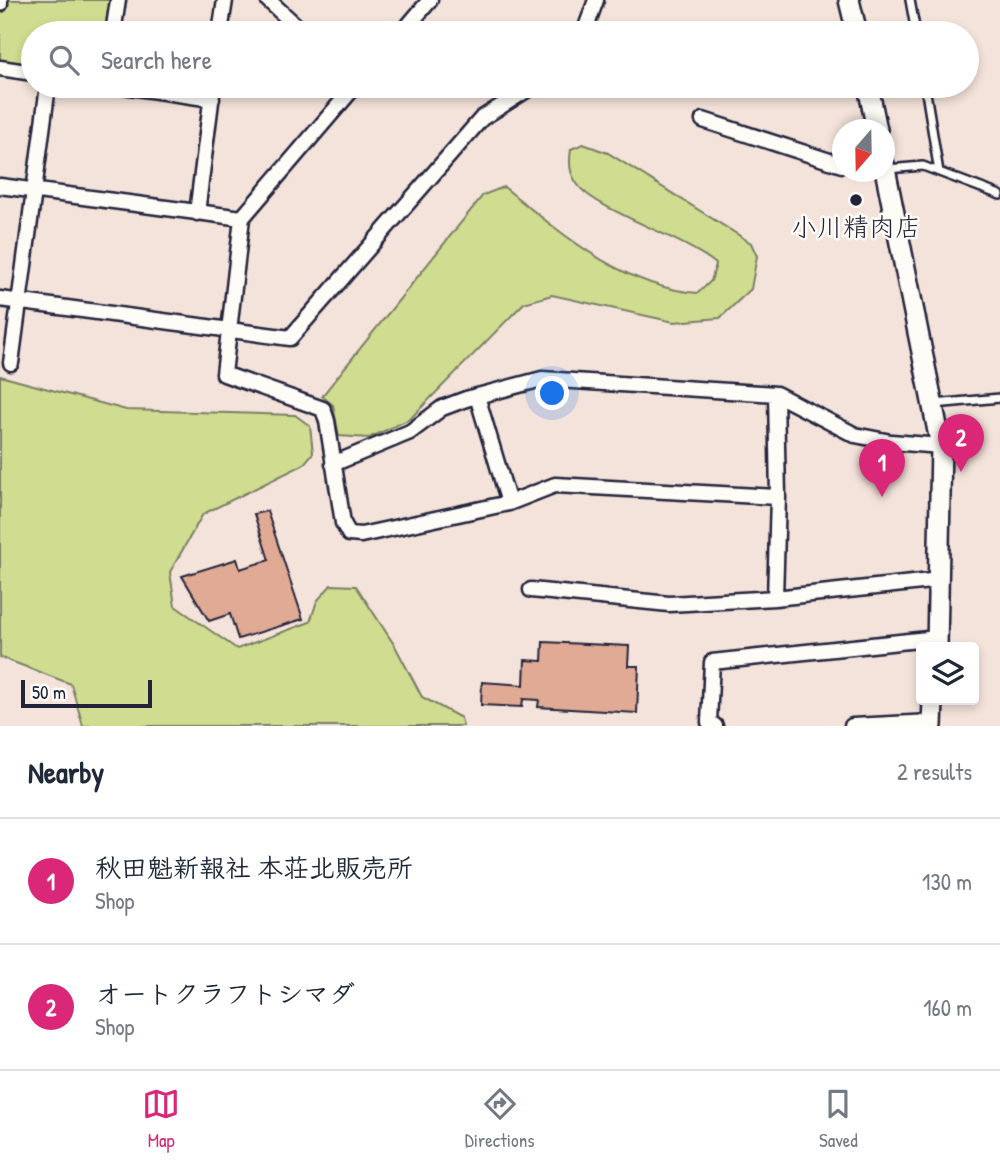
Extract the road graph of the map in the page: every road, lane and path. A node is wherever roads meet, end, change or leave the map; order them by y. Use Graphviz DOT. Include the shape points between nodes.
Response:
graph roads {
  1 [pos="118,0"];
  2 [pos="225,0"];
  3 [pos="268,0"];
  4 [pos="430,0"];
  5 [pos="596,0"];
  6 [pos="849,0"];
  7 [pos="910,0"];
  8 [pos="115,21"];
  9 [pos="222,21"];
  10 [pos="291,21"];
  11 [pos="412,21"];
  12 [pos="588,21"];
  13 [pos="854,21"];
  14 [pos="914,21"];
  15 [pos="0,68"];
  16 [pos="21,71"];
  17 [pos="46,98"];
  18 [pos="212,98"];
  19 [pos="345,98"];
  20 [pos="514,98"];
  21 [pos="870,98"];
  22 [pos="927,98"];
  23 [pos="875,119"];
  24 [pos="703,120"];
  25 [pos="832,162"];
  26 [pos="895,167"];
  27 [pos="939,172"];
  28 [pos="888,182"];
  29 [pos="0,186"];
  30 [pos="35,190"];
  31 [pos="1000,195"];
  32 [pos="197,214"];
  33 [pos="242,218"];
  34 [pos="0,299"];
  35 [pos="18,301"];
  36 [pos="230,329"];
  37 [pos="11,363"];
  38 [pos="776,394"];
  39 [pos="477,396"];
  40 [pos="1000,398"];
  41 [pos="934,404"];
  42 [pos="940,446"];
  43 [pos="333,464"];
  44 [pos="778,497"];
  45 [pos="509,503"];
  46 [pos="940,580"];
  47 [pos="531,590"];
  48 [pos="775,598"];
  49 [pos="937,642"];
  50 [pos="916,645"];
  51 [pos="933,705"];
  52 [pos="932,724"];
  53 [pos="715,726"];
  54 [pos="852,726"];
  1 -- 8 [label="street"];
  2 -- 9 [label="street"];
  3 -- 10 [label="street"];
  4 -- 11 [label="street"];
  5 -- 12 [label="street"];
  6 -- 13 [label="street"];
  7 -- 14 [label="lane"];
  15 -- 16 [label="street"];
  17 -- 30 [label="street"];
  18 -- 32 [label="street"];
  19 -- 33 [label="street"];
  20 -- 36 [label="street" via="482,118 290,338"];
  21 -- 23 [label="street"];
  22 -- 27 [label="lane"];
  24 -- 25 [label="street"];
  26 -- 27 [label="lane" via="923,166"];
  27 -- 31 [label="lane"];
  28 -- 41 [label="street"];
  29 -- 30 [label="street"];
  30 -- 32 [label="street"];
  30 -- 35 [label="street"];
  32 -- 33 [label="street"];
  33 -- 36 [label="street"];
  34 -- 35 [label="street"];
  35 -- 36 [label="street"];
  35 -- 37 [label="street"];
  36 -- 43 [label="street" via="224,374 323,410"];
  38 -- 39 [label="street" via="542,379"];
  38 -- 42 [label="street" via="855,435"];
  38 -- 44 [label="street"];
  39 -- 43 [label="street" via="442,408 410,432 376,449"];
  39 -- 45 [label="street"];
  40 -- 41 [label="lane"];
  41 -- 42 [label="street"];
  42 -- 46 [label="street"];
  43 -- 45 [label="street" via="342,523 349,534"];
  44 -- 45 [label="street" via="555,485"];
  44 -- 48 [label="street"];
  46 -- 48 [label="street"];
  46 -- 49 [label="street"];
  47 -- 48 [label="street" via="669,604"];
  50 -- 53 [label="street" via="712,662 709,722"];
  51 -- 52 [label="street"];
  52 -- 54 [label="street"];
}
